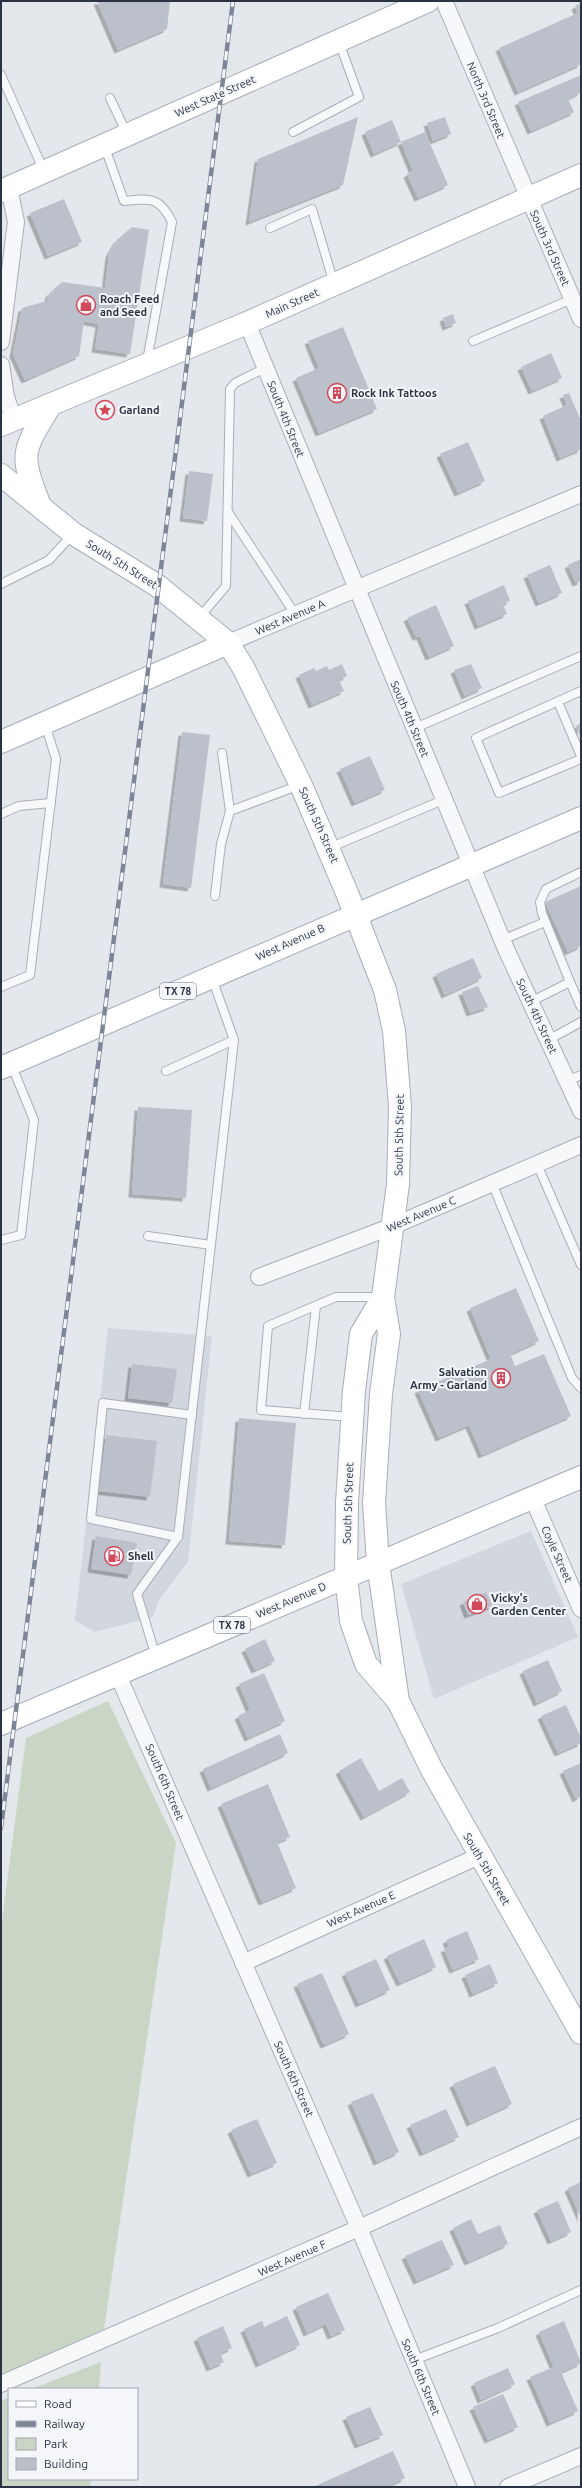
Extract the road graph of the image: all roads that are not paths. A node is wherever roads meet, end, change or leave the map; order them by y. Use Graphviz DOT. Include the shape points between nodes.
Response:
graph roads {
  1 [pos="428,1"];
  2 [pos="444,1"];
  3 [pos="338,41"];
  4 [pos="1,75"];
  5 [pos="110,98"];
  6 [pos="293,132"];
  7 [pos="127,134"];
  8 [pos="104,145"];
  9 [pos="44,172"];
  10 [pos="581,175"];
  11 [pos="5,189"];
  12 [pos="528,199"];
  13 [pos="270,228"];
  14 [pos="334,285"];
  15 [pos="572,299"];
  16 [pos="581,319"];
  17 [pos="247,323"];
  18 [pos="473,341"];
  19 [pos="1,342"];
  20 [pos="1,365"];
  21 [pos="146,366"];
  22 [pos="265,368"];
  23 [pos="50,406"];
  24 [pos="8,423"];
  25 [pos="1,474"];
  26 [pos="581,494"];
  27 [pos="40,507"];
  28 [pos="228,512"];
  29 [pos="74,534"];
  30 [pos="1,584"];
  31 [pos="355,590"];
  32 [pos="295,614"];
  33 [pos="199,619"];
  34 [pos="228,643"];
  35 [pos="581,656"];
  36 [pos="581,691"];
  37 [pos="558,702"];
  38 [pos="45,723"];
  39 [pos="415,728"];
  40 [pos="1,742"];
  41 [pos="222,753"];
  42 [pos="581,758"];
  43 [pos="301,785"];
  44 [pos="443,800"];
  45 [pos="51,803"];
  46 [pos="230,811"];
  47 [pos="1,814"];
  48 [pos="581,818"];
  49 [pos="329,848"];
  50 [pos="470,864"];
  51 [pos="581,872"];
  52 [pos="215,896"];
  53 [pos="356,913"];
  54 [pos="545,922"];
  55 [pos="502,940"];
  56 [pos="211,976"];
  57 [pos="570,982"];
  58 [pos="1,987"];
  59 [pos="530,1002"];
  60 [pos="581,1007"];
  61 [pos="581,1022"];
  62 [pos="234,1040"];
  63 [pos="548,1040"];
  64 [pos="6,1066"];
  65 [pos="166,1071"];
  66 [pos="574,1078"];
  67 [pos="581,1111"];
  68 [pos="581,1145"];
  69 [pos="537,1164"];
  70 [pos="492,1183"];
  71 [pos="393,1226"];
  72 [pos="148,1236"];
  73 [pos="1,1240"];
  74 [pos="211,1245"];
  75 [pos="581,1265"];
  76 [pos="259,1277"];
  77 [pos="383,1298"];
  78 [pos="316,1306"];
  79 [pos="581,1388"];
  80 [pos="304,1414"];
  81 [pos="192,1415"];
  82 [pos="352,1418"];
  83 [pos="581,1477"];
  84 [pos="533,1499"];
  85 [pos="178,1537"];
  86 [pos="378,1563"];
  87 [pos="346,1576"];
  88 [pos="581,1609"];
  89 [pos="156,1656"];
  90 [pos="117,1673"];
  91 [pos="398,1701"];
  92 [pos="1,1724"];
  93 [pos="479,1856"];
  94 [pos="243,1963"];
  95 [pos="581,2033"];
  96 [pos="581,2127"];
  97 [pos="360,2228"];
  98 [pos="581,2290"];
  99 [pos="414,2360"];
  100 [pos="1,2384"];
  101 [pos="581,2456"];
  102 [pos="467,2487"];
  103 [pos="508,2487"];
  1 -- 3 [label="street, West State Street"];
  2 -- 12 [label="street, North 3rd Street"];
  3 -- 6 [label="lane" via="359,97"];
  3 -- 7 [label="street, West State Street"];
  4 -- 9 [label="lane"];
  5 -- 7 [label="lane"];
  7 -- 8 [label="street, West State Street"];
  8 -- 9 [label="street, West State Street"];
  8 -- 21 [label="lane" via="124,201 148,198 165,207 172,222"];
  9 -- 11 [label="street, West State Street"];
  10 -- 12 [label="street, Main Street"];
  11 -- 19 [label="street" via="16,222"];
  12 -- 14 [label="street, Main Street"];
  12 -- 15 [label="street, South 3rd Street"];
  13 -- 14 [label="lane" via="312,209"];
  14 -- 17 [label="street, Main Street"];
  15 -- 16 [label="street, South 3rd Street"];
  15 -- 18 [label="lane"];
  17 -- 21 [label="street, Main Street"];
  17 -- 22 [label="street, South 4th Street"];
  20 -- 24 [label="street"];
  21 -- 23 [label="street, Main Street"];
  22 -- 28 [label="lane" via="235,383 230,389"];
  22 -- 31 [label="street, South 4th Street"];
  23 -- 24 [label="street, Main Street"];
  23 -- 27 [label="street" via="26,445 26,470"];
  25 -- 27 [label="street, South 5th Street"];
  26 -- 31 [label="street, West Avenue A"];
  27 -- 29 [label="street, South 5th Street"];
  28 -- 32 [label="lane"];
  28 -- 33 [label="lane" via="226,586"];
  29 -- 30 [label="lane" via="49,560"];
  29 -- 33 [label="street, South 5th Street" via="158,586"];
  31 -- 32 [label="street, West Avenue A"];
  31 -- 39 [label="street, South 4th Street"];
  32 -- 34 [label="street, West Avenue A"];
  33 -- 34 [label="street, South 5th Street"];
  34 -- 38 [label="street, West Avenue A"];
  34 -- 43 [label="street, South 5th Street" via="245,671"];
  35 -- 39 [label="lane"];
  36 -- 37 [label="lane"];
  37 -- 42 [label="lane"];
  37 -- 42 [label="lane" via="476,738 499,793"];
  38 -- 40 [label="street, West Avenue A"];
  38 -- 45 [label="lane" via="56,759"];
  39 -- 44 [label="street, South 4th Street"];
  41 -- 46 [label="lane"];
  43 -- 46 [label="lane"];
  43 -- 49 [label="street, South 5th Street"];
  44 -- 49 [label="lane"];
  44 -- 50 [label="street, South 4th Street"];
  45 -- 47 [label="lane" via="19,806"];
  45 -- 58 [label="lane" via="30,975"];
  46 -- 52 [label="lane" via="221,844"];
  48 -- 50 [label="street, West Avenue B / TX 78"];
  49 -- 53 [label="street, South 5th Street"];
  50 -- 53 [label="street, West Avenue B / TX 78"];
  50 -- 55 [label="street, South 4th Street"];
  51 -- 54 [label="lane" via="546,888 540,902"];
  53 -- 56 [label="street, West Avenue B / TX 78"];
  53 -- 71 [label="street, South 5th Street" via="385,990 394,1031 400,1107 398,1184"];
  54 -- 55 [label="lane"];
  54 -- 57 [label="lane"];
  55 -- 59 [label="street, South 4th Street"];
  56 -- 62 [label="lane"];
  56 -- 64 [label="street, West Avenue B / TX 78"];
  57 -- 59 [label="lane"];
  57 -- 60 [label="lane"];
  59 -- 63 [label="street, South 4th Street"];
  61 -- 63 [label="lane"];
  62 -- 65 [label="lane"];
  62 -- 74 [label="lane"];
  63 -- 66 [label="street, South 4th Street"];
  64 -- 73 [label="lane" via="34,1120 21,1235"];
  66 -- 67 [label="street, South 4th Street"];
  68 -- 69 [label="street, West Avenue C"];
  69 -- 70 [label="street, West Avenue C"];
  69 -- 75 [label="lane"];
  70 -- 71 [label="street, West Avenue C"];
  70 -- 79 [label="lane" via="572,1378"];
  71 -- 76 [label="street, West Avenue C"];
  71 -- 77 [label="street, South 5th Street"];
  72 -- 74 [label="lane"];
  74 -- 81 [label="lane"];
  77 -- 78 [label="lane" via="336,1297"];
  77 -- 82 [label="street, South 5th Street" via="361,1334"];
  77 -- 86 [label="street, South 5th Street" via="389,1334 381,1394 374,1503"];
  78 -- 80 [label="lane"];
  78 -- 80 [label="lane" via="268,1326 261,1410"];
  80 -- 82 [label="lane"];
  81 -- 85 [label="lane"];
  81 -- 85 [label="lane" via="103,1403 91,1519"];
  82 -- 87 [label="street, South 5th Street"];
  83 -- 84 [label="street, West Avenue D / TX 78"];
  84 -- 86 [label="street, West Avenue D / TX 78"];
  84 -- 88 [label="street, Coyle Street"];
  85 -- 89 [label="lane" via="137,1594"];
  86 -- 87 [label="street, West Avenue D / TX 78"];
  86 -- 91 [label="street, South 5th Street"];
  87 -- 89 [label="street, West Avenue D / TX 78"];
  87 -- 91 [label="street, South 5th Street" via="351,1621 366,1664"];
  89 -- 90 [label="street, West Avenue D / TX 78"];
  90 -- 92 [label="street, West Avenue D / TX 78"];
  90 -- 94 [label="street, South 6th Street"];
  91 -- 93 [label="street, South 5th Street"];
  93 -- 94 [label="street, West Avenue E"];
  93 -- 95 [label="street, South 5th Street"];
  94 -- 97 [label="street, South 6th Street"];
  96 -- 97 [label="street, West Avenue F"];
  97 -- 99 [label="street, South 6th Street"];
  97 -- 100 [label="street, West Avenue F"];
  98 -- 99 [label="lane" via="498,2328"];
  99 -- 102 [label="street, South 6th Street"];
  101 -- 103 [label="street"];
}
